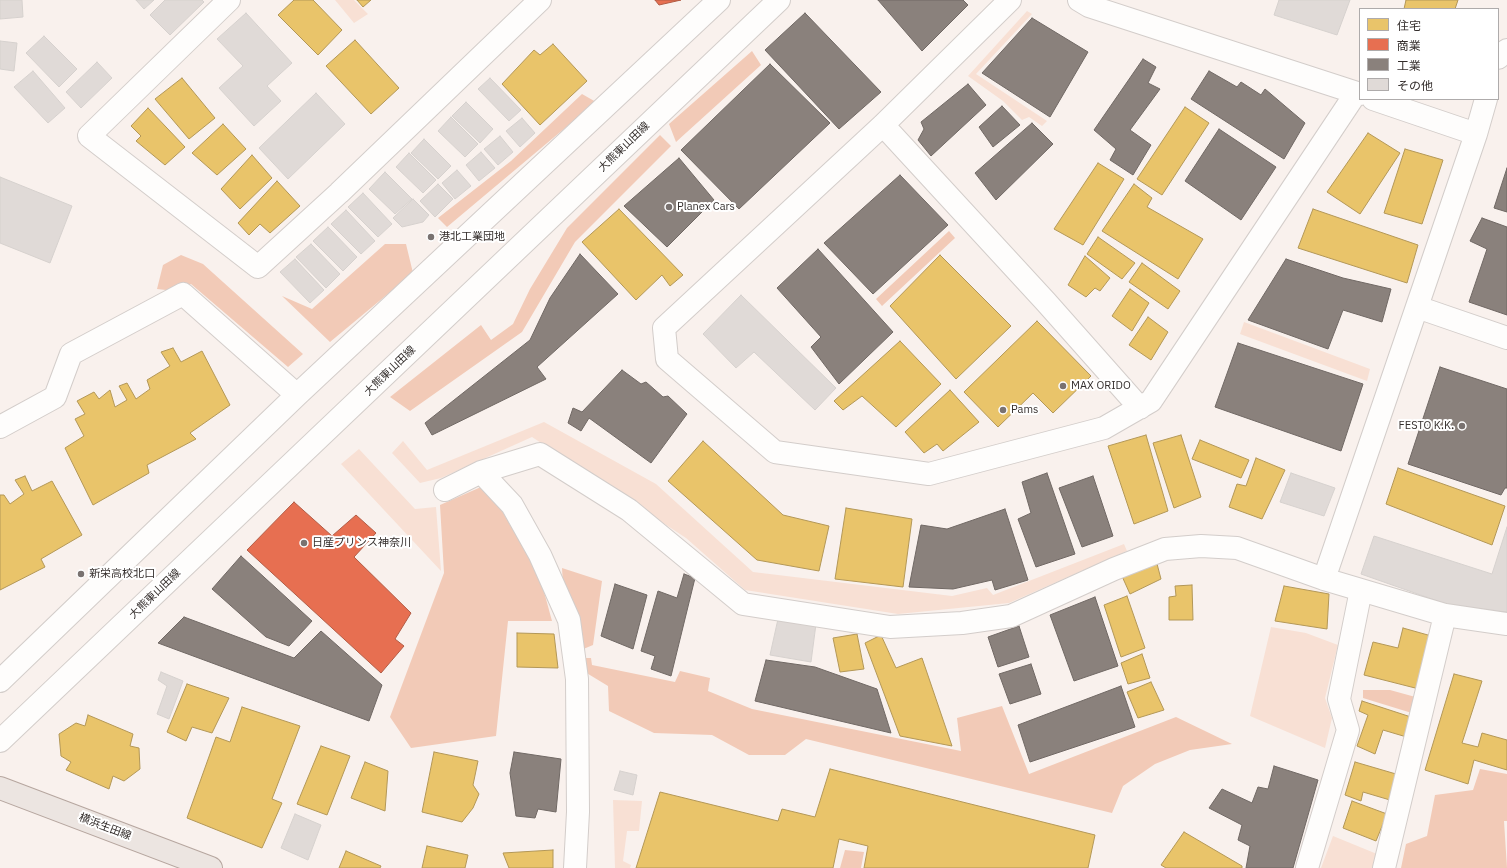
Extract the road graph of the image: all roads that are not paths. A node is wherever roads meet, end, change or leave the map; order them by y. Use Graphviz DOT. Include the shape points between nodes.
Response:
graph roads {
  1 [pos="229,0"];
  2 [pos="540,0"];
  3 [pos="719,0"];
  4 [pos="779,0"];
  5 [pos="1010,0"];
  6 [pos="1079,0"];
  7 [pos="1507,50"];
  8 [pos="1499,57"];
  9 [pos="1359,95"];
  10 [pos="1360,100"];
  11 [pos="1375,100"];
  12 [pos="1486,100"];
  13 [pos="883,125"];
  14 [pos="1476,134"];
  15 [pos="1417,307"];
  16 [pos="1507,338"];
  17 [pos="297,395"];
  18 [pos="1140,408"];
  19 [pos="0,427"];
  20 [pos="481,472"];
  21 [pos="445,490"];
  22 [pos="1324,579"];
  23 [pos="1360,590"];
  24 [pos="1445,615"];
  25 [pos="1507,624"];
  26 [pos="0,681"];
  27 [pos="0,741"];
  28 [pos="0,788"];
  29 [pos="210,868"];
  30 [pos="575,868"];
  31 [pos="1307,868"];
  32 [pos="1384,868"];
  1 -- 2 [label="street" via="89,136 258,267"];
  3 -- 17 [label="street"];
  4 -- 27 [label="street, 大熊東山田線"];
  5 -- 13 [label="street"];
  6 -- 9 [label="street" via="1088,6"];
  7 -- 8 [label="street"];
  10 -- 18 [label="street" via="1152,401"];
  11 -- 14 [label="street"];
  12 -- 14 [label="street"];
  13 -- 18 [label="street"];
  13 -- 18 [label="street" via="664,328 667,359 776,452 929,474 1104,428"];
  14 -- 15 [label="street"];
  15 -- 16 [label="street"];
  15 -- 22 [label="street"];
  17 -- 19 [label="street" via="183,294 72,354 55,397"];
  17 -- 26 [label="street"];
  20 -- 21 [label="street"];
  20 -- 22 [label="street" via="540,454 629,510 743,604 890,627 962,623 1011,616 1114,569 1165,550 1201,546 1237,548"];
  20 -- 30 [label="street" via="512,505 540,555 569,620 577,679 578,812"];
  22 -- 23 [label="street"];
  23 -- 24 [label="street"];
  23 -- 31 [label="street" via="1339,699 1348,730"];
  24 -- 25 [label="street"];
  24 -- 32 [label="street"];
  28 -- 29 [label="main road, 横浜生田線" via="112,837"];
}
